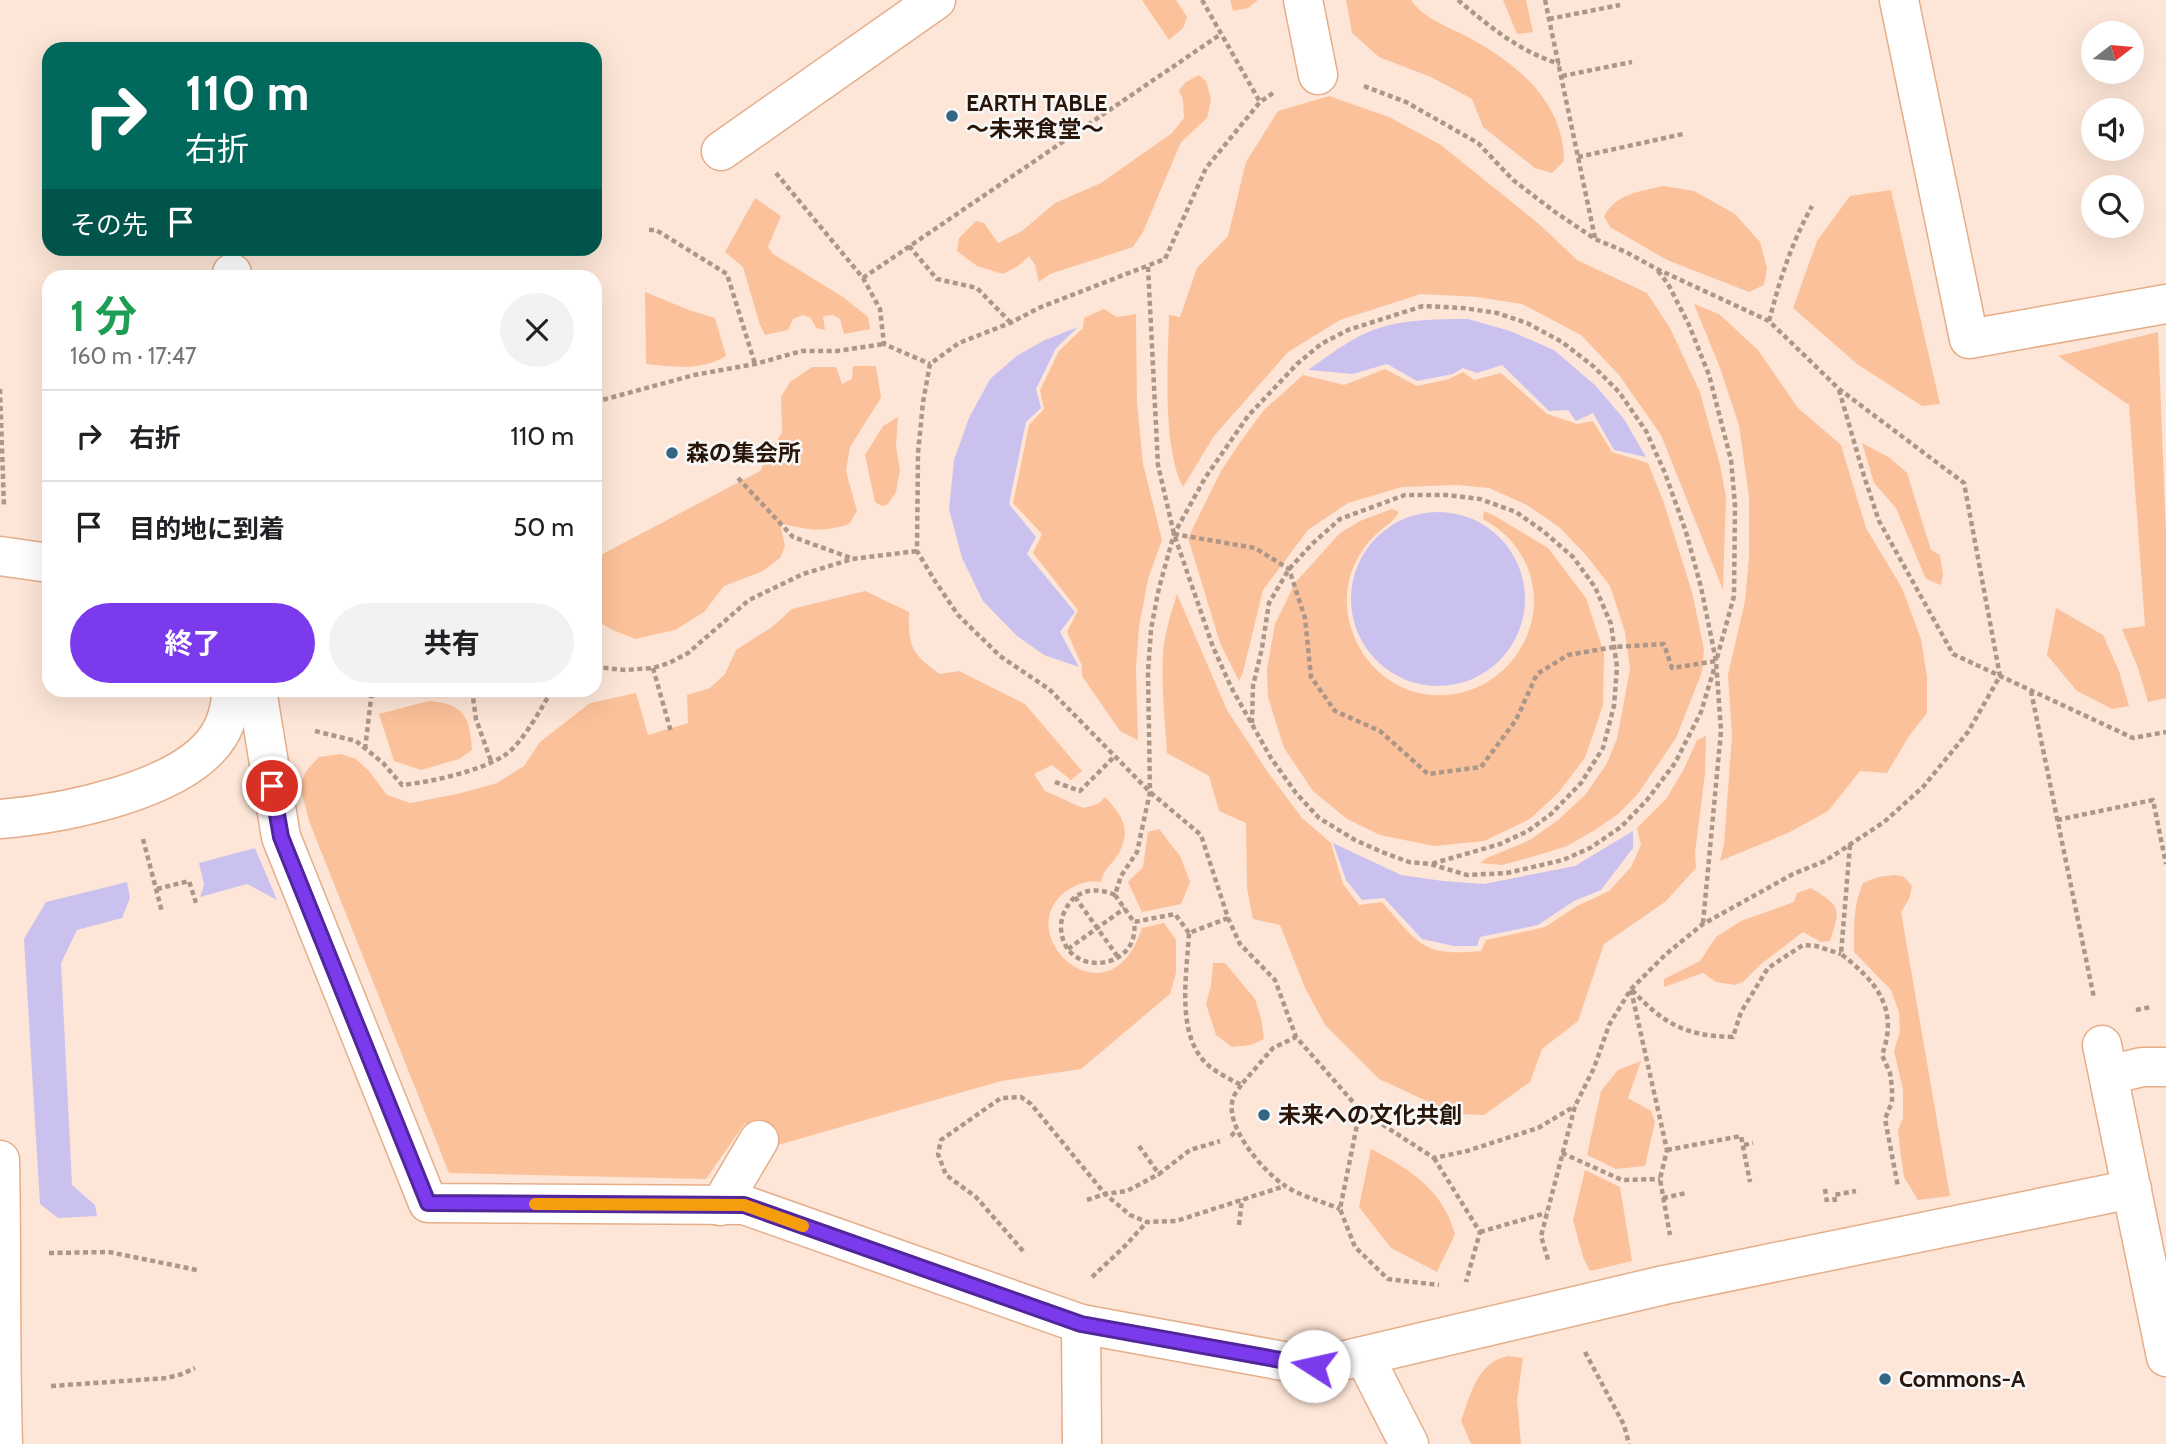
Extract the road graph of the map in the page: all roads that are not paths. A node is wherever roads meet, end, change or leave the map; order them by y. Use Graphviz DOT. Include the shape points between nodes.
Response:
graph roads {
  1 [pos="936,0"];
  2 [pos="1303,0"];
  3 [pos="1899,0"];
  4 [pos="1318,75"];
  5 [pos="721,150"];
  6 [pos="2166,304"];
  7 [pos="3,556"];
  8 [pos="42,562"];
  9 [pos="231,697"];
  10 [pos="258,697"];
  11 [pos="0,820"];
  12 [pos="2166,1067"];
  13 [pos="759,1140"];
  14 [pos="0,1160"];
  15 [pos="2132,1189"];
  16 [pos="720,1206"];
  17 [pos="1081,1324"];
  18 [pos="1364,1356"];
  19 [pos="2166,1357"];
  20 [pos="1,1389"];
  21 [pos="3,1444"];
  22 [pos="1082,1444"];
  23 [pos="1409,1444"];
  1 -- 5 [label="lane"];
  2 -- 4 [label="lane"];
  3 -- 6 [label="lane" via="1972,354"];
  7 -- 8 [label="lane"];
  9 -- 11 [label="lane" via="218,736 181,770 130,792 47,814"];
  10 -- 16 [label="lane" via="281,837 428,1203"];
  12 -- 15 [label="lane" via="2106,1060"];
  13 -- 16 [label="lane"];
  14 -- 20 [label="lane"];
  15 -- 18 [label="lane" via="1664,1285"];
  15 -- 19 [label="lane"];
  16 -- 17 [label="lane" via="744,1205"];
  17 -- 18 [label="lane" via="1316,1367"];
  17 -- 22 [label="lane"];
  18 -- 23 [label="lane"];
  20 -- 21 [label="lane"];
}
